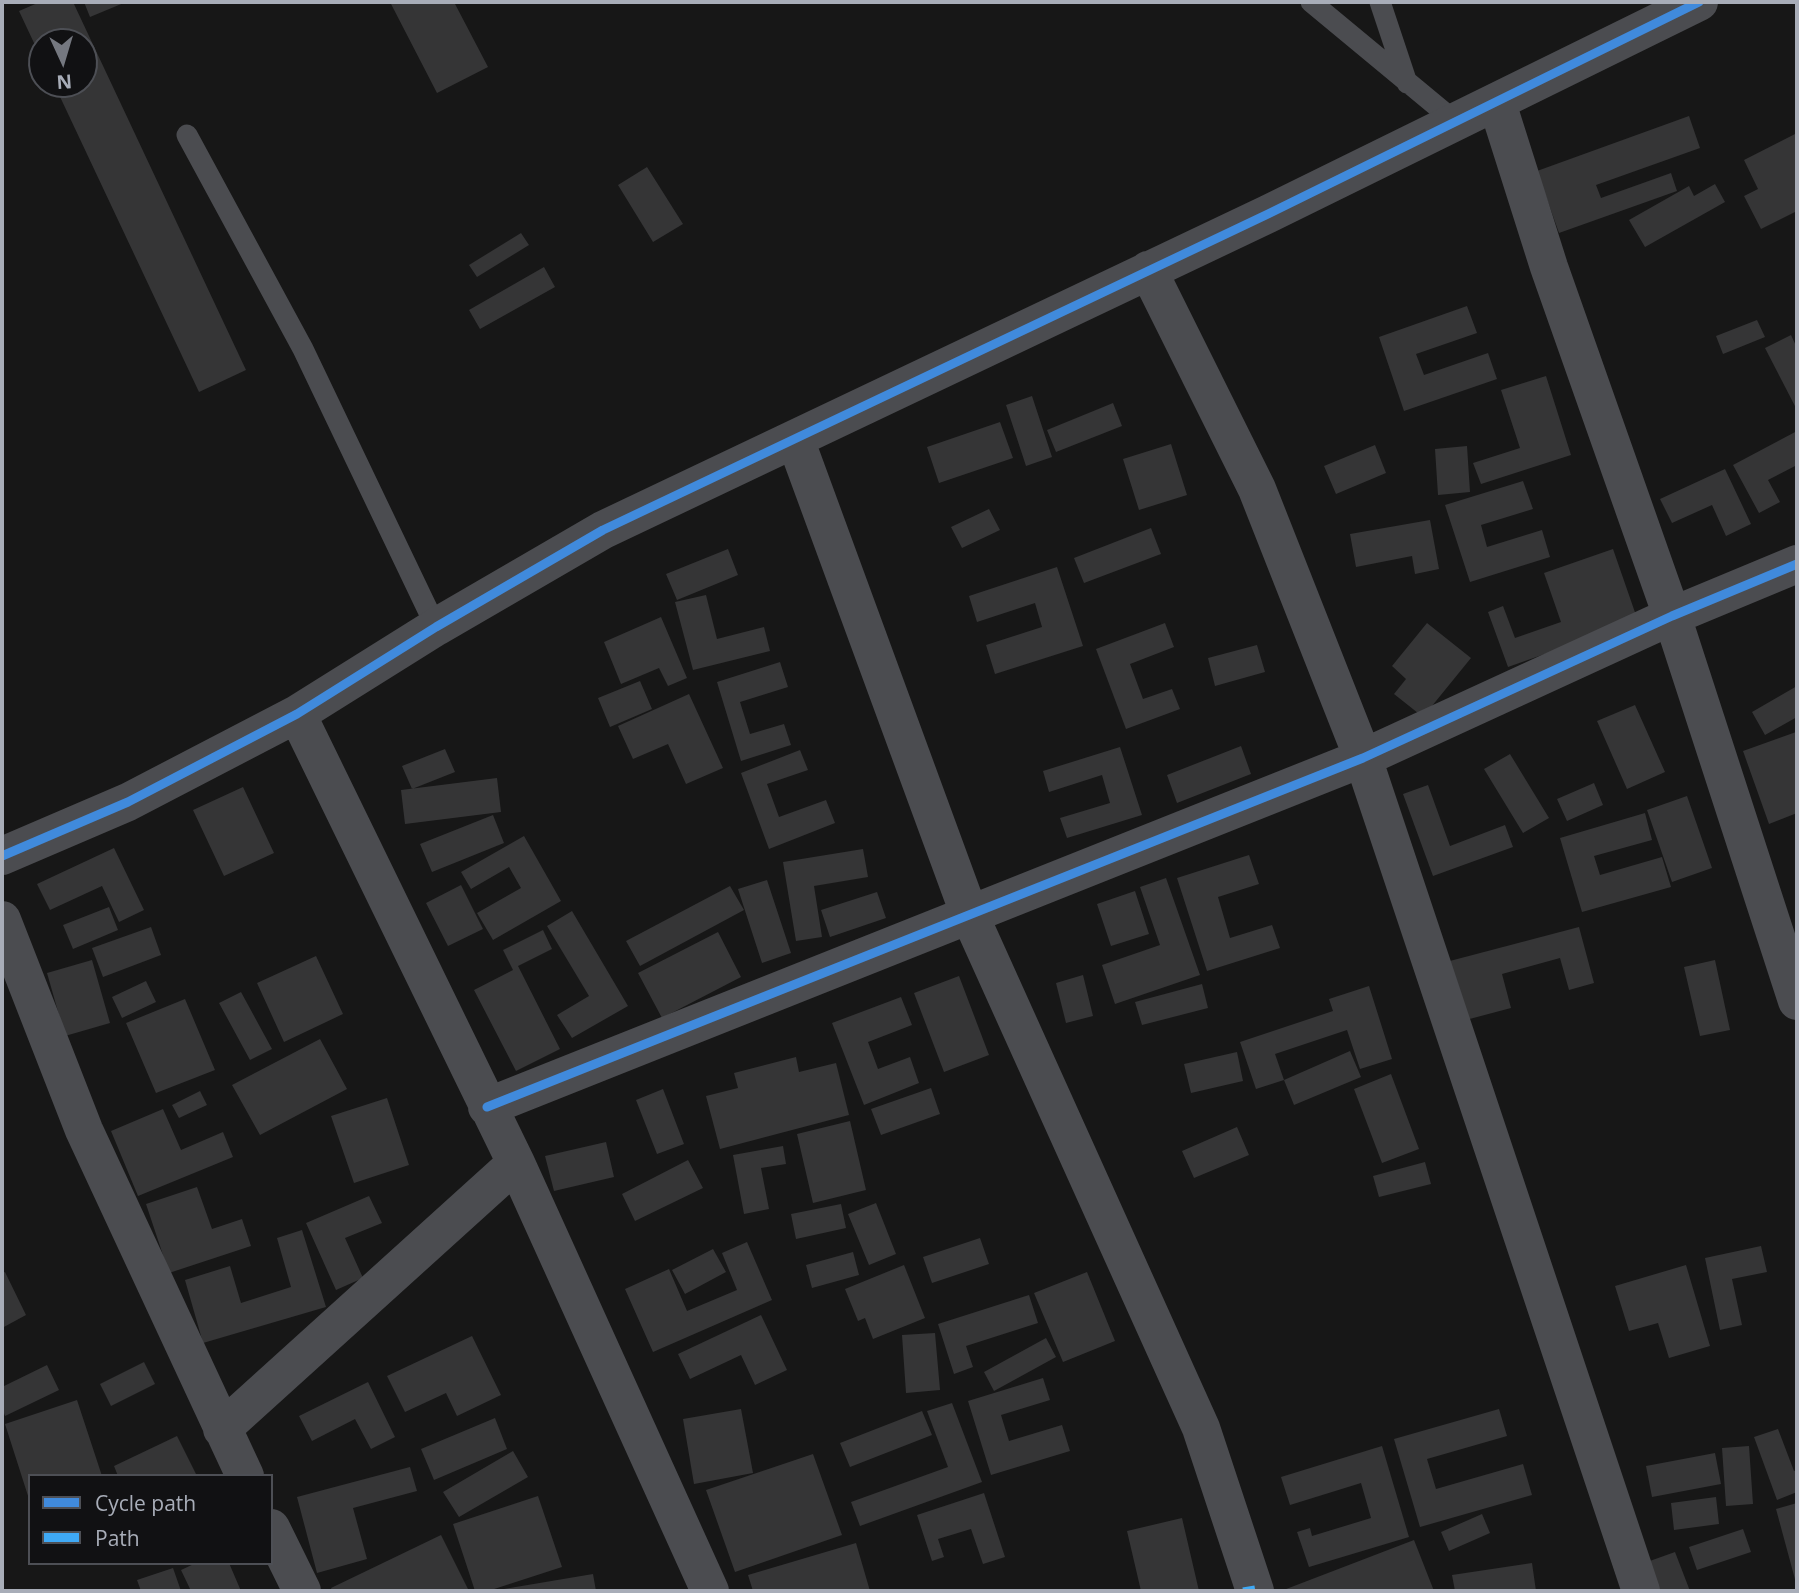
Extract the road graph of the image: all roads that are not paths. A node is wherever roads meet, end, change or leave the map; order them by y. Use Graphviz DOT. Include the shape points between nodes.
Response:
graph roads {
  1 [pos="1311,2"];
  2 [pos="1380,2"];
  3 [pos="1699,2"];
  4 [pos="1407,83"];
  5 [pos="1497,103"];
  6 [pos="1457,122"];
  7 [pos="187,135"];
  8 [pos="1147,270"];
  9 [pos="795,439"];
  10 [pos="1797,564"];
  11 [pos="1672,616"];
  12 [pos="436,627"];
  13 [pos="297,714"];
  14 [pos="1363,758"];
  15 [pos="2,856"];
  16 [pos="970,916"];
  17 [pos="2,920"];
  18 [pos="1797,1000"];
  19 [pos="487,1107"];
  20 [pos="516,1163"];
  21 [pos="222,1429"];
  22 [pos="244,1474"];
  23 [pos="273,1532"];
  24 [pos="302,1591"];
  25 [pos="710,1591"];
  26 [pos="1255,1591"];
  27 [pos="1641,1591"];
  1 -- 4 [label="lane"];
  2 -- 4 [label="lane"];
  3 -- 5 [label="street"];
  4 -- 6 [label="lane"];
  5 -- 6 [label="street"];
  5 -- 11 [label="street" via="1549,267"];
  6 -- 8 [label="street"];
  7 -- 12 [label="lane" via="303,349"];
  8 -- 9 [label="street"];
  8 -- 14 [label="street" via="1258,489"];
  9 -- 12 [label="street" via="603,530"];
  9 -- 16 [label="street"];
  10 -- 11 [label="street"];
  11 -- 14 [label="street"];
  11 -- 18 [label="street"];
  12 -- 13 [label="street"];
  13 -- 15 [label="street" via="128,802"];
  13 -- 19 [label="street"];
  14 -- 16 [label="street"];
  14 -- 27 [label="street"];
  16 -- 19 [label="street"];
  16 -- 26 [label="street" via="1201,1428"];
  17 -- 21 [label="street" via="84,1130"];
  19 -- 20 [label="street"];
  20 -- 21 [label="street"];
  20 -- 25 [label="street"];
  21 -- 22 [label="street"];
  23 -- 24 [label="street"];
}
